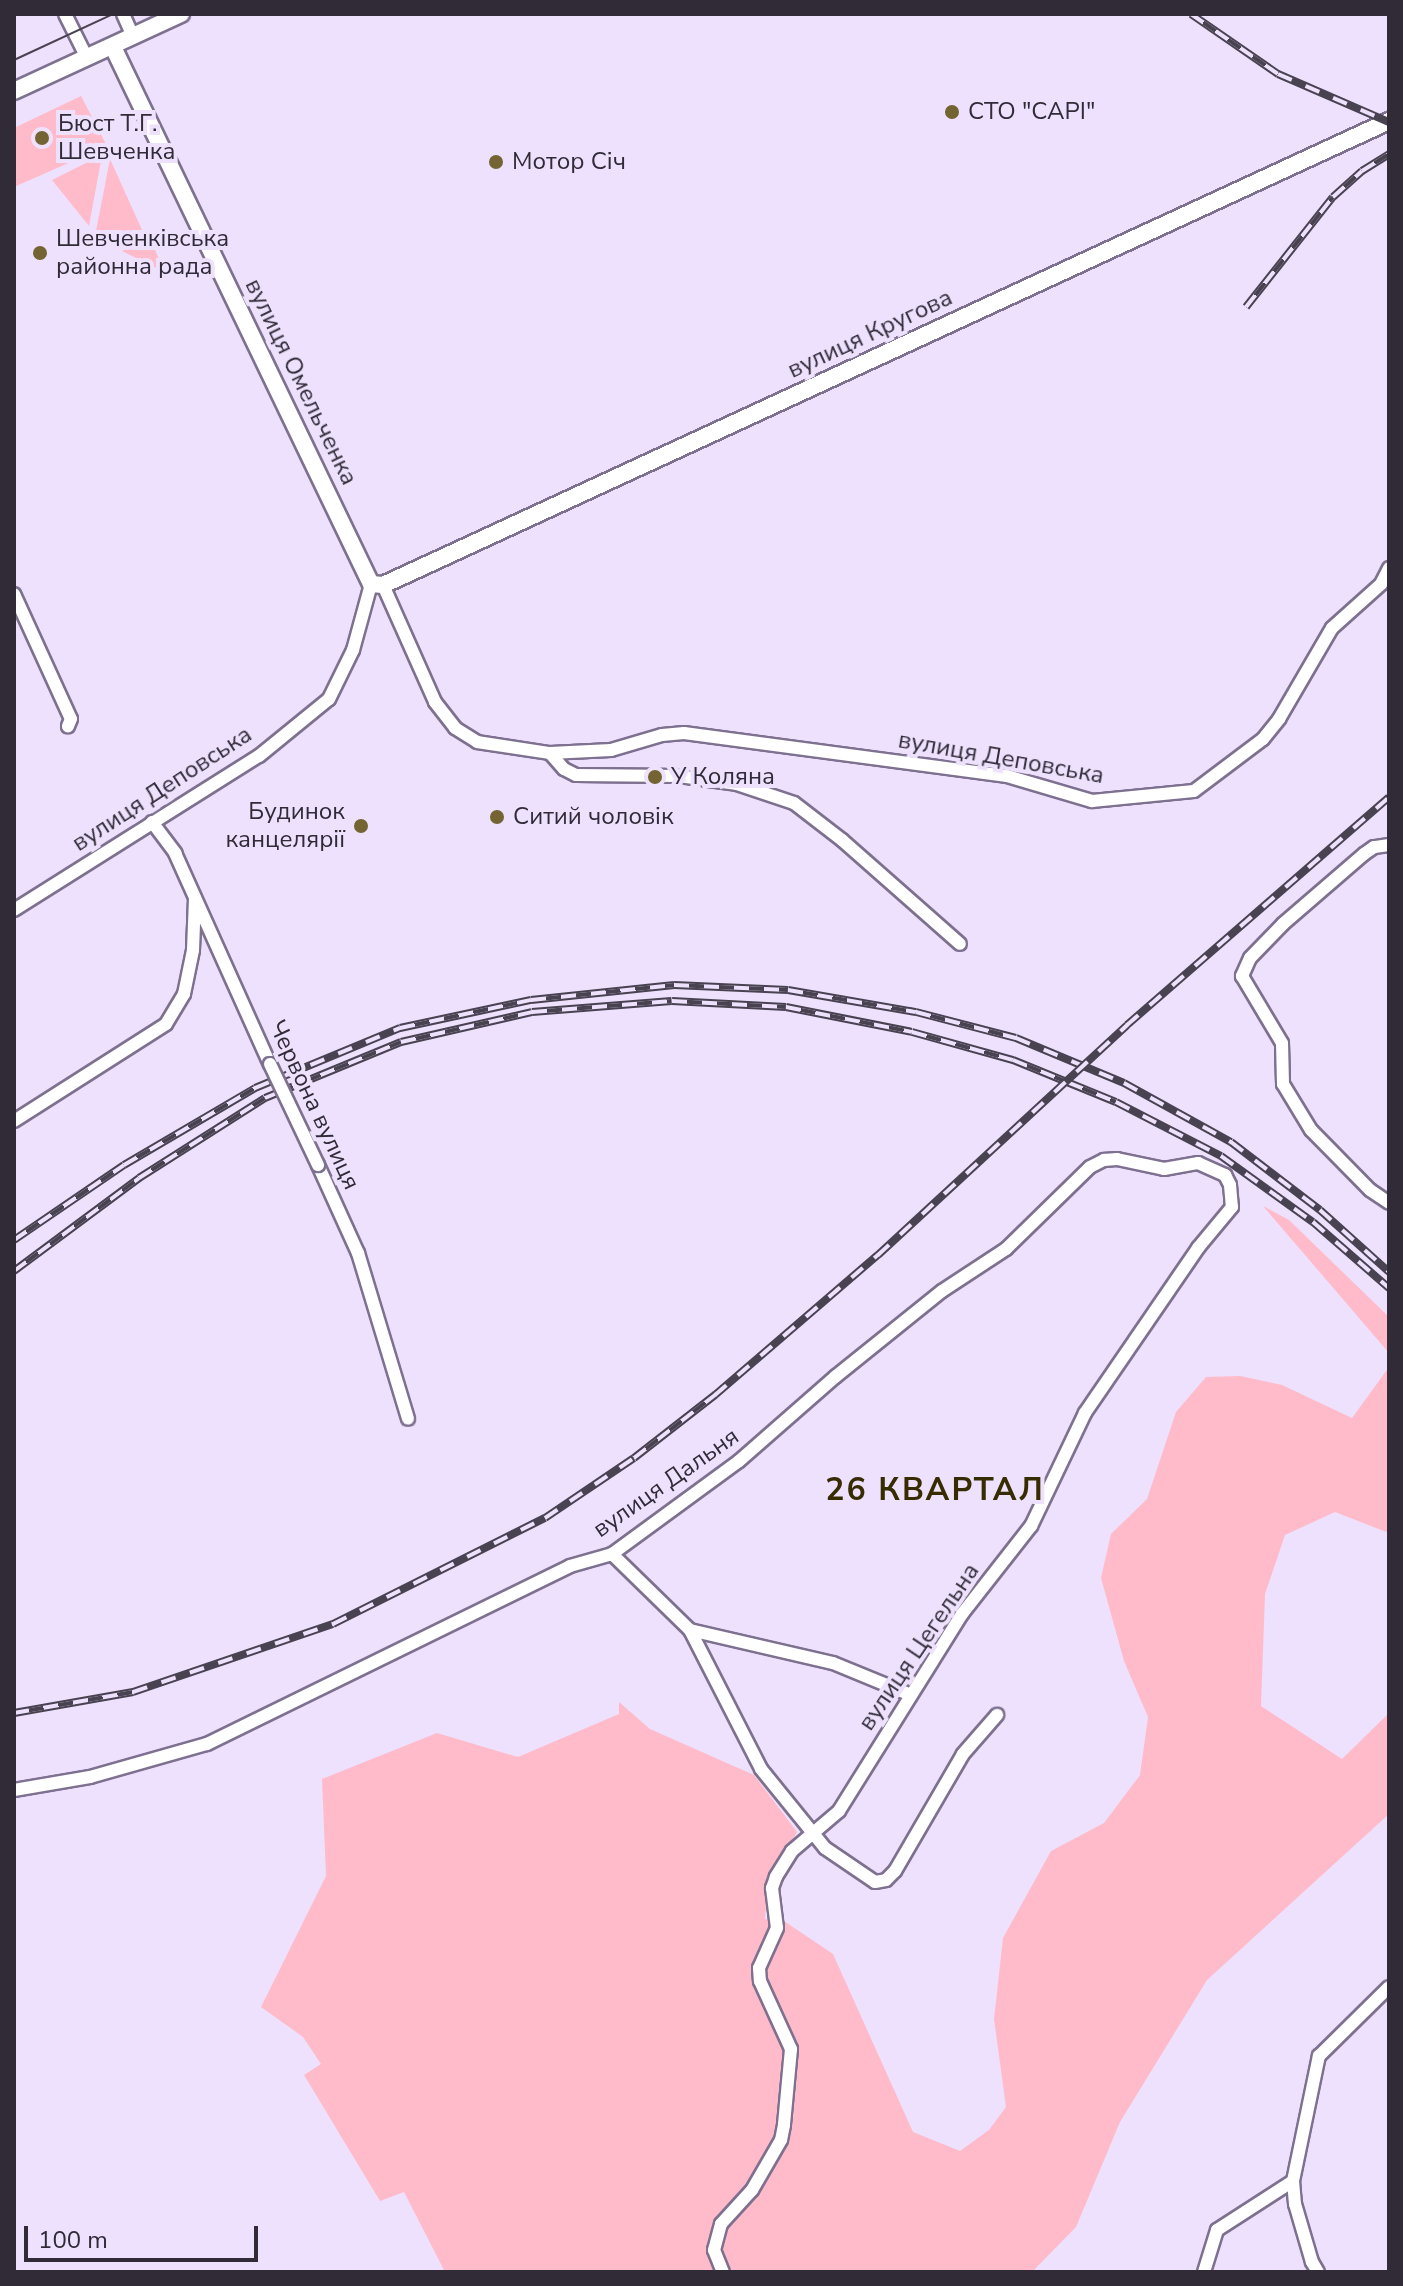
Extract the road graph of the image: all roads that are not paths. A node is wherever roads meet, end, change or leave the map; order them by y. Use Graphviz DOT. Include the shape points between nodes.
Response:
graph roads {
  1 [pos="65,14"];
  2 [pos="123,14"];
  3 [pos="181,14"];
  4 [pos="133,36"];
  5 [pos="113,47"];
  6 [pos="87,58"];
  7 [pos="14,91"];
  8 [pos="1389,121"];
  9 [pos="1389,568"];
  10 [pos="377,584"];
  11 [pos="14,594"];
  12 [pos="68,726"];
  13 [pos="550,753"];
  14 [pos="152,822"];
  15 [pos="1389,845"];
  16 [pos="195,898"];
  17 [pos="14,910"];
  18 [pos="960,944"];
  19 [pos="14,1121"];
  20 [pos="1230,1185"];
  21 [pos="1389,1203"];
  22 [pos="408,1419"];
  23 [pos="612,1554"];
  24 [pos="690,1630"];
  25 [pos="911,1695"];
  26 [pos="997,1715"];
  27 [pos="14,1790"];
  28 [pos="811,1834"];
  29 [pos="1389,1987"];
  30 [pos="1293,2181"];
  31 [pos="721,2271"];
  32 [pos="1204,2272"];
  33 [pos="1318,2272"];
  1 -- 6 [label="street"];
  2 -- 4 [label="street"];
  3 -- 4 [label="street"];
  4 -- 5 [label="street"];
  5 -- 6 [label="street"];
  5 -- 10 [label="street, вулиця Омельченка"];
  6 -- 7 [label="street"];
  8 -- 10 [label="street, вулиця Кругова"];
  9 -- 13 [label="street, вулиця Деповська" via="1381,584 1332,628 1263,739 1194,791 1092,801 1019,778 684,733 611,750"];
  10 -- 13 [label="street, вулиця Деповська" via="435,702 455,728 477,742"];
  10 -- 14 [label="street, вулиця Деповська" via="329,699 259,756"];
  11 -- 12 [label="street" via="71,719"];
  13 -- 18 [label="street, вулиця Деповська" via="576,775 679,776 737,784 794,803"];
  14 -- 16 [label="street, Червона вулиця" via="175,853"];
  14 -- 17 [label="street, вулиця Деповська"];
  15 -- 21 [label="street" via="1364,854 1283,924 1250,958 1242,976 1282,1043 1283,1084 1311,1130"];
  16 -- 19 [label="street" via="184,994 166,1024"];
  16 -- 22 [label="street, Червона вулиця, bridge" via="358,1253"];
  20 -- 23 [label="street, вулиця Дальня" via="1225,1175 1198,1163 1164,1169 1117,1159 1090,1167 1006,1249 942,1291 739,1461"];
  20 -- 25 [label="street, вулиця Цегельна" via="1232,1207 1085,1413 1031,1526 962,1614"];
  23 -- 24 [label="street"];
  23 -- 27 [label="street, вулиця Дальня" via="570,1566 207,1744 90,1777"];
  24 -- 25 [label="street" via="833,1663"];
  24 -- 28 [label="street" via="761,1769"];
  25 -- 28 [label="street, вулиця Цегельна" via="839,1811"];
  26 -- 28 [label="street" via="974,1737 886,1880 875,1882 837,1859"];
  28 -- 31 [label="street, вулиця Цегельна" via="792,1851 776,1877 772,1888 777,1928 759,1968 791,2049 781,2140 752,2190 721,2224 714,2250"];
  29 -- 30 [label="street" via="1319,2056"];
  30 -- 32 [label="street" via="1217,2230"];
  30 -- 33 [label="street" via="1295,2204"];
}
